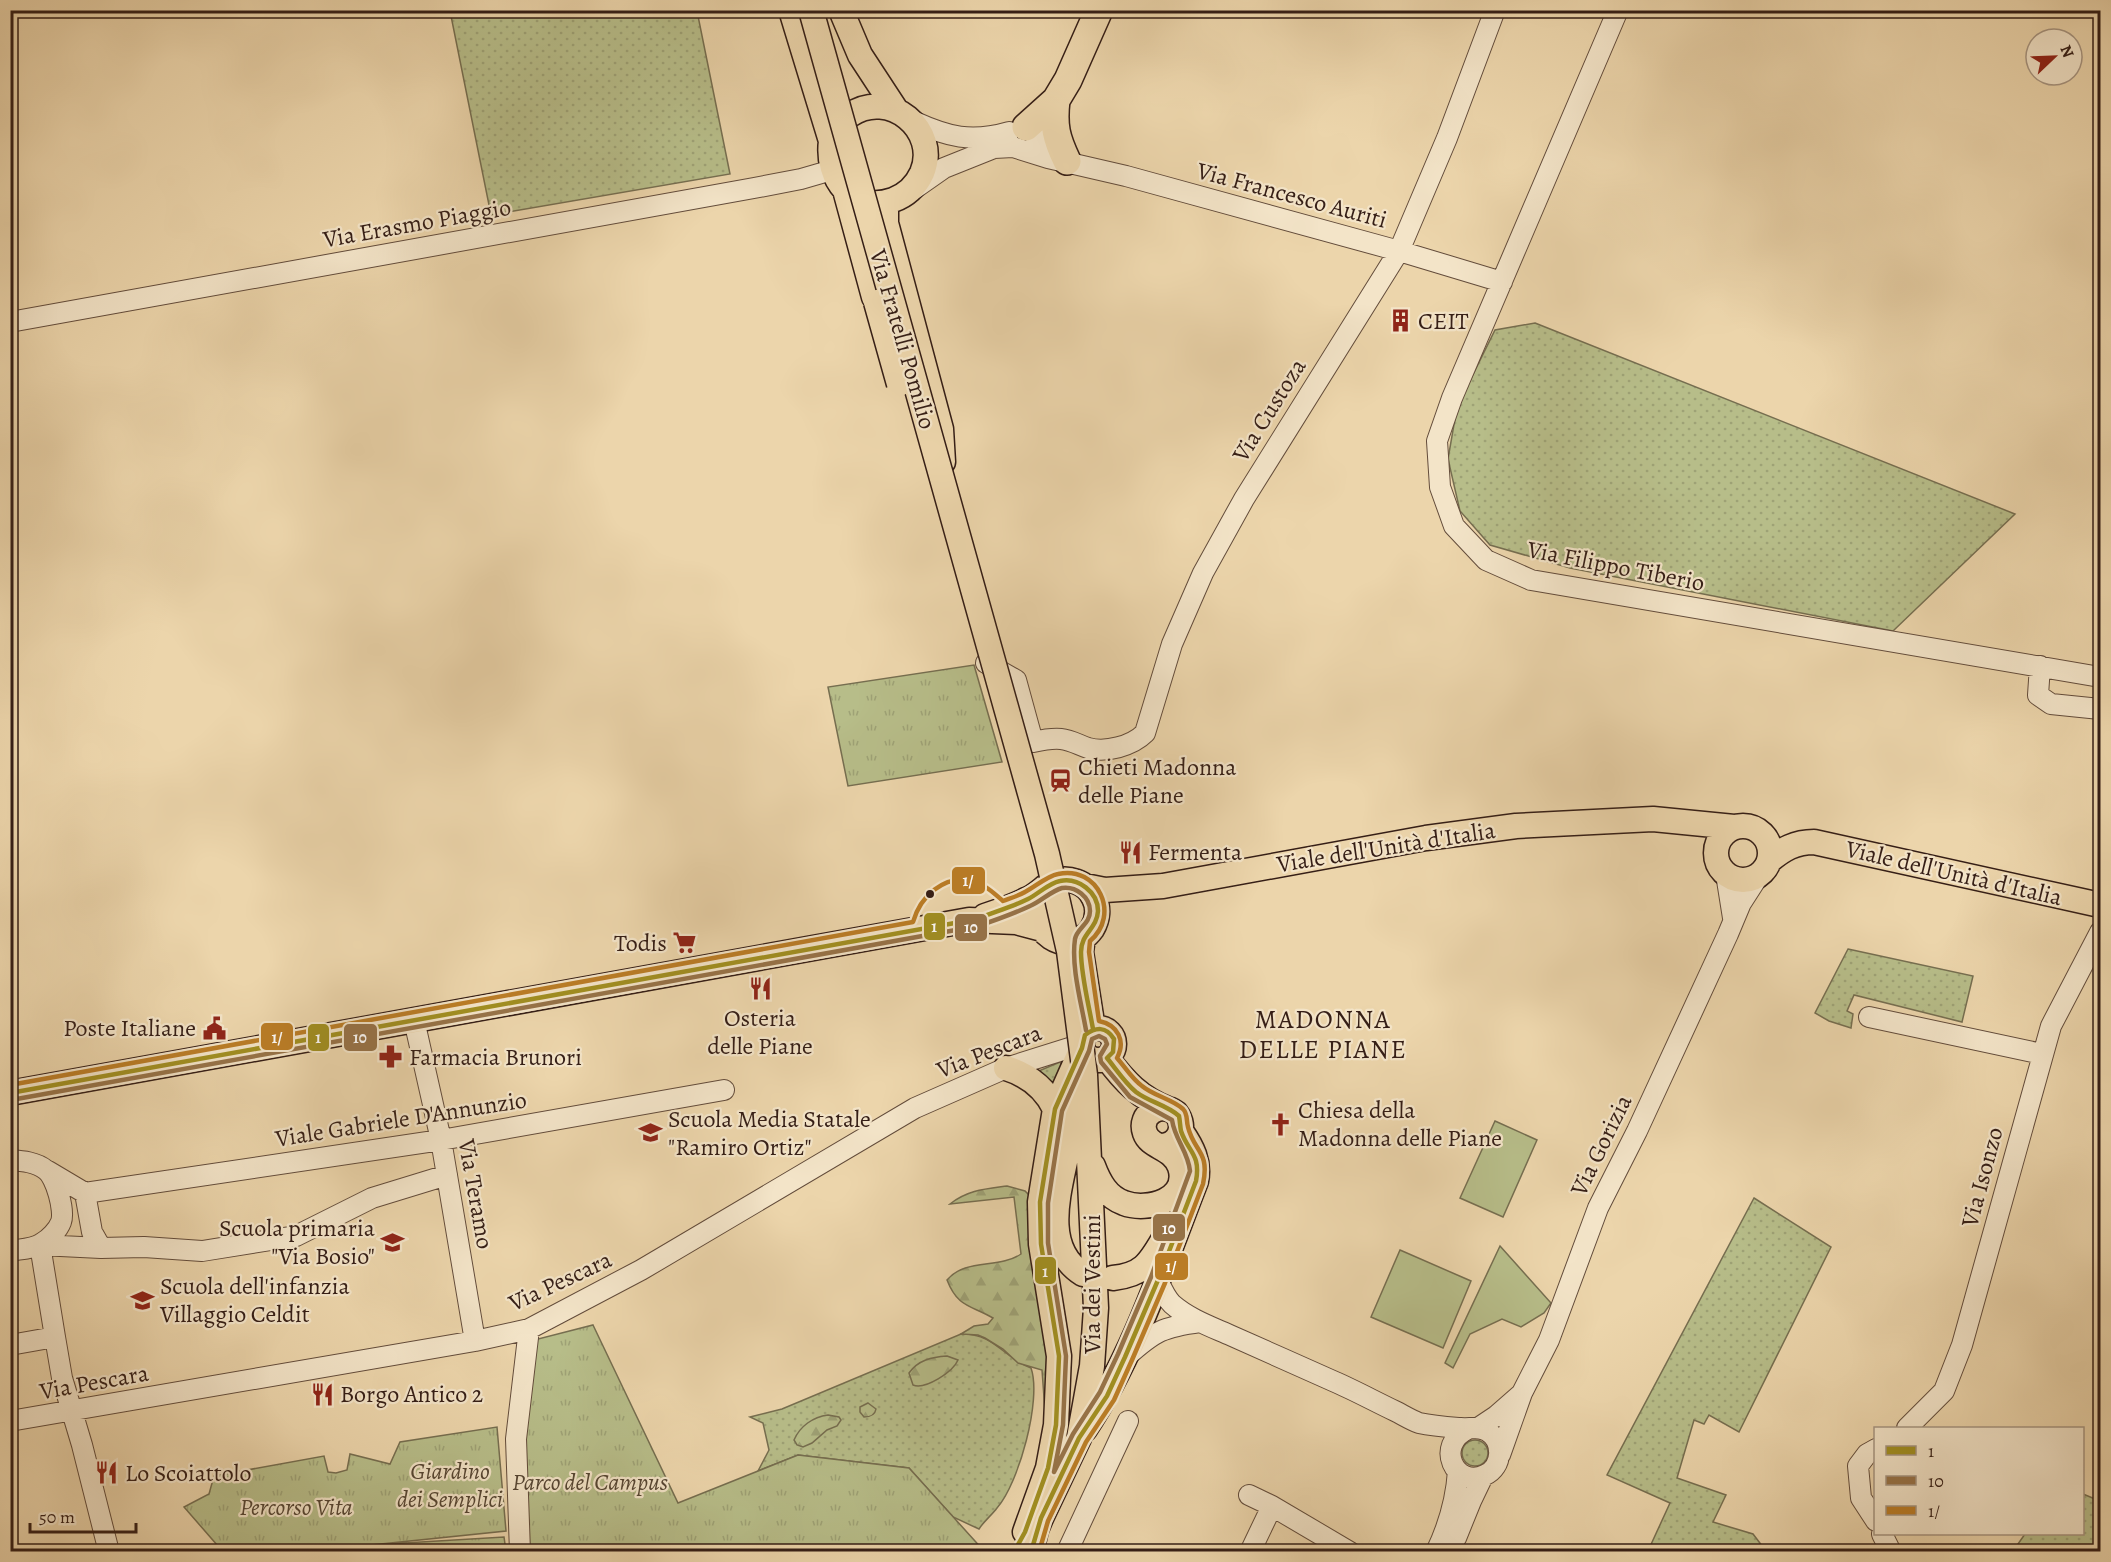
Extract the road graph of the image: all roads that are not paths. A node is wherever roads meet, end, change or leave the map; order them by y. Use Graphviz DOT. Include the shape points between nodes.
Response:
graph roads {
  1 [pos="791,10"];
  2 [pos="811,10"];
  3 [pos="841,10"];
  4 [pos="1099,10"];
  5 [pos="1495,10"];
  6 [pos="1618,10"];
  7 [pos="1056,100"];
  8 [pos="904,116"];
  9 [pos="1026,127"];
  10 [pos="831,141"];
  11 [pos="994,148"];
  12 [pos="1067,161"];
  13 [pos="844,186"];
  14 [pos="897,197"];
  15 [pos="1399,251"];
  16 [pos="1502,282"];
  17 [pos="10,322"];
  18 [pos="944,485"];
  19 [pos="2040,666"];
  20 [pos="2100,677"];
  21 [pos="2100,709"];
  22 [pos="1033,742"];
  23 [pos="1611,822"];
  24 [pos="1734,827"];
  25 [pos="1758,830"];
  26 [pos="1807,842"];
  27 [pos="1721,865"];
  28 [pos="1764,868"];
  29 [pos="1085,886"];
  30 [pos="1163,886"];
  31 [pos="1042,892"];
  32 [pos="2100,905"];
  33 [pos="976,919"];
  34 [pos="1733,921"];
  35 [pos="1042,929"];
  36 [pos="2100,932"];
  37 [pos="1083,937"];
  38 [pos="1869,1017"];
  39 [pos="414,1020"];
  40 [pos="1086,1040"];
  41 [pos="2042,1054"];
  42 [pos="1006,1068"];
  43 [pos="1085,1075"];
  44 [pos="1125,1082"];
  45 [pos="724,1090"];
  46 [pos="10,1093"];
  47 [pos="1168,1108"];
  48 [pos="1055,1109"];
  49 [pos="1144,1123"];
  50 [pos="1181,1131"];
  51 [pos="441,1140"];
  52 [pos="1160,1146"];
  53 [pos="1089,1155"];
  54 [pos="10,1160"];
  55 [pos="48,1171"];
  56 [pos="447,1175"];
  57 [pos="1193,1189"];
  58 [pos="85,1193"];
  59 [pos="62,1222"];
  60 [pos="40,1245"];
  61 [pos="101,1248"];
  62 [pos="10,1251"];
  63 [pos="1083,1274"];
  64 [pos="1113,1278"];
  65 [pos="1158,1280"];
  66 [pos="1200,1322"];
  67 [pos="529,1329"];
  68 [pos="55,1337"];
  69 [pos="475,1341"];
  70 [pos="10,1345"];
  71 [pos="1125,1357"];
  72 [pos="1522,1393"];
  73 [pos="71,1412"];
  74 [pos="10,1421"];
  75 [pos="1128,1421"];
  76 [pos="1418,1422"];
  77 [pos="1908,1427"];
  78 [pos="1473,1428"];
  79 [pos="1079,1438"];
  80 [pos="1874,1450"];
  81 [pos="1500,1455"];
  82 [pos="1455,1467"];
  83 [pos="1483,1476"];
  84 [pos="1249,1496"];
  85 [pos="1272,1506"];
  86 [pos="1874,1519"];
  87 [pos="1883,1535"];
  88 [pos="1028,1538"];
  89 [pos="1319,1544"];
  90 [pos="109,1551"];
  91 [pos="520,1551"];
  92 [pos="1067,1551"];
  93 [pos="1250,1551"];
  94 [pos="1350,1551"];
  95 [pos="1436,1551"];
  96 [pos="1450,1551"];
  97 [pos="1891,1551"];
  1 -- 10 [label="main road"];
  2 -- 18 [label="main road, Via Fratelli Pomilio, bridge"];
  3 -- 8 [label="main road" via="860,55"];
  4 -- 7 [label="highway"];
  5 -- 15 [label="street, Via Custoza"];
  6 -- 16 [label="street, Via Filippo Tiberio"];
  7 -- 9 [label="highway"];
  7 -- 12 [label="highway" via="1054,122"];
  8 -- 9 [label="street" via="935,131 967,139"];
  8 -- 10 [label="main road" via="880,106 864,108 838,126"];
  8 -- 14 [label="main road" via="922,135 925,166 919,181"];
  9 -- 11 [label="street"];
  9 -- 12 [label="street, Via Francesco Auriti"];
  10 -- 13 [label="main road" via="830,155"];
  11 -- 12 [label="street, Via Francesco Auriti" via="1013,147"];
  11 -- 14 [label="street" via="944,168"];
  12 -- 15 [label="street, Via Francesco Auriti"];
  13 -- 14 [label="main road" via="876,203"];
  13 -- 17 [label="street, Via Erasmo Piaggio" via="801,179"];
  13 -- 18 [label="main road, bridge" via="915,442"];
  13 -- 22 [label="street, Via Fratelli Pomilio" via="983,661 1016,680"];
  14 -- 18 [label="main road, bridge" via="886,223 940,429"];
  15 -- 16 [label="street, Via Francesco Auriti"];
  15 -- 22 [label="street, Via Custoza" via="1244,498 1203,573 1172,645 1145,733 1136,741 1104,750 1061,739"];
  16 -- 19 [label="street, Via Filippo Tiberio" via="1437,441 1440,487 1454,526 1486,560 1531,580"];
  18 -- 43 [label="main road, Via Fratelli Pomilio, bridge" via="1060,907"];
  19 -- 20 [label="street, Via Filippo Tiberio"];
  19 -- 21 [label="street" via="2038,695 2051,704"];
  23 -- 24 [label="main road, Viale dell'Unità d'Italia" via="1653,819"];
  23 -- 27 [label="main road, Viale dell'Unità d'Italia" via="1679,830 1698,839"];
  23 -- 30 [label="main road, Viale dell'Unità d'Italia" via="1499,828"];
  24 -- 25 [label="main road"];
  24 -- 27 [label="main road" via="1722,836 1716,849"];
  25 -- 26 [label="main road, Viale dell'Unità d'Italia"];
  25 -- 28 [label="main road" via="1770,847"];
  26 -- 28 [label="main road, Viale dell'Unità d'Italia" via="1781,850"];
  26 -- 32 [label="main road, Viale dell'Unità d'Italia"];
  27 -- 28 [label="main road" via="1742,880"];
  27 -- 34 [label="street"];
  28 -- 34 [label="street, Via Gorizia"];
  29 -- 30 [label="main road, Viale dell'Unità d'Italia" via="1105,890"];
  29 -- 31 [label="main road" via="1059,880"];
  29 -- 37 [label="main road" via="1096,901"];
  30 -- 37 [label="main road, Viale dell'Unità d'Italia" via="1114,906"];
  31 -- 33 [label="main road"];
  31 -- 35 [label="main road" via="1036,911"];
  33 -- 35 [label="main road" via="1016,922"];
  33 -- 39 [label="main road"];
  34 -- 72 [label="street, Via Gorizia" via="1598,1208 1549,1340"];
  35 -- 37 [label="main road" via="1054,939"];
  36 -- 41 [label="street, Via Isonzo" via="2054,1018"];
  37 -- 40 [label="main road"];
  38 -- 41 [label="street"];
  39 -- 46 [label="main road"];
  39 -- 51 [label="street, Via Teramo"];
  40 -- 42 [label="street, Via Pescara"];
  40 -- 44 [label="main road" via="1088,1056 1097,1060 1107,1058"];
  40 -- 48 [label="main road"];
  41 -- 77 [label="street, Via Isonzo" via="1962,1345 1944,1391"];
  42 -- 48 [label="main road" via="1035,1082"];
  42 -- 67 [label="street, Via Pescara" via="915,1108 641,1270"];
  43 -- 53 [label="main road, Via dei Vestini"];
  43 -- 63 [label="main road" via="1056,1205 1058,1237 1066,1259"];
  44 -- 47 [label="main road" via="1145,1098"];
  44 -- 49 [label="main road"];
  45 -- 51 [label="street, Viale Gabriele D'Annunzio"];
  47 -- 49 [label="main road" via="1155,1109"];
  47 -- 50 [label="main road" via="1179,1116"];
  48 -- 88 [label="main road" via="1040,1223 1059,1356 1056,1425"];
  49 -- 52 [label="main road" via="1149,1141"];
  50 -- 52 [label="main road" via="1176,1141"];
  50 -- 57 [label="main road" via="1197,1164"];
  51 -- 56 [label="street, Via Teramo"];
  51 -- 58 [label="street, Viale Gabriele D'Annunzio"];
  52 -- 53 [label="main road" via="1175,1158 1180,1185 1168,1200 1147,1206 1127,1204 1109,1195"];
  53 -- 79 [label="main road, Via dei Vestini" via="1096,1308 1092,1366"];
  54 -- 55 [label="street" via="32,1163"];
  55 -- 58 [label="street"];
  55 -- 59 [label="street" via="60,1198"];
  56 -- 61 [label="street" via="372,1197 296,1236 202,1251"];
  56 -- 69 [label="street, Via Teramo"];
  57 -- 64 [label="main road" via="1151,1261 1133,1275"];
  57 -- 65 [label="main road"];
  58 -- 59 [label="street"];
  58 -- 61 [label="street" via="92,1232"];
  59 -- 60 [label="street"];
  60 -- 61 [label="street"];
  60 -- 62 [label="street"];
  60 -- 68 [label="street"];
  65 -- 66 [label="street" via="1172,1304"];
  65 -- 71 [label="main road"];
  66 -- 71 [label="street" via="1173,1326 1150,1336"];
  66 -- 76 [label="street"];
  67 -- 69 [label="street, Via Pescara"];
  67 -- 91 [label="street" via="516,1439"];
  68 -- 70 [label="street"];
  68 -- 73 [label="street"];
  69 -- 73 [label="street, Via Pescara"];
  71 -- 79 [label="main road" via="1107,1396"];
  72 -- 78 [label="street, Via Gorizia" via="1496,1416"];
  72 -- 81 [label="street, Via Gorizia"];
  73 -- 74 [label="street, Via Pescara"];
  73 -- 90 [label="street"];
  75 -- 92 [label="street"];
  76 -- 78 [label="street"];
  76 -- 82 [label="street"];
  78 -- 81 [label="street" via="1492,1434"];
  78 -- 82 [label="street" via="1460,1432 1451,1446"];
  79 -- 88 [label="main road, Via dei Vestini"];
  80 -- 86 [label="street" via="1858,1466 1861,1498"];
  81 -- 83 [label="street" via="1495,1468"];
  82 -- 83 [label="street" via="1470,1477"];
  82 -- 95 [label="street" via="1456,1496 1448,1527"];
  83 -- 96 [label="street"];
  84 -- 85 [label="street"];
  85 -- 89 [label="street"];
  85 -- 93 [label="street"];
  87 -- 97 [label="street"];
  89 -- 94 [label="street"];
}
